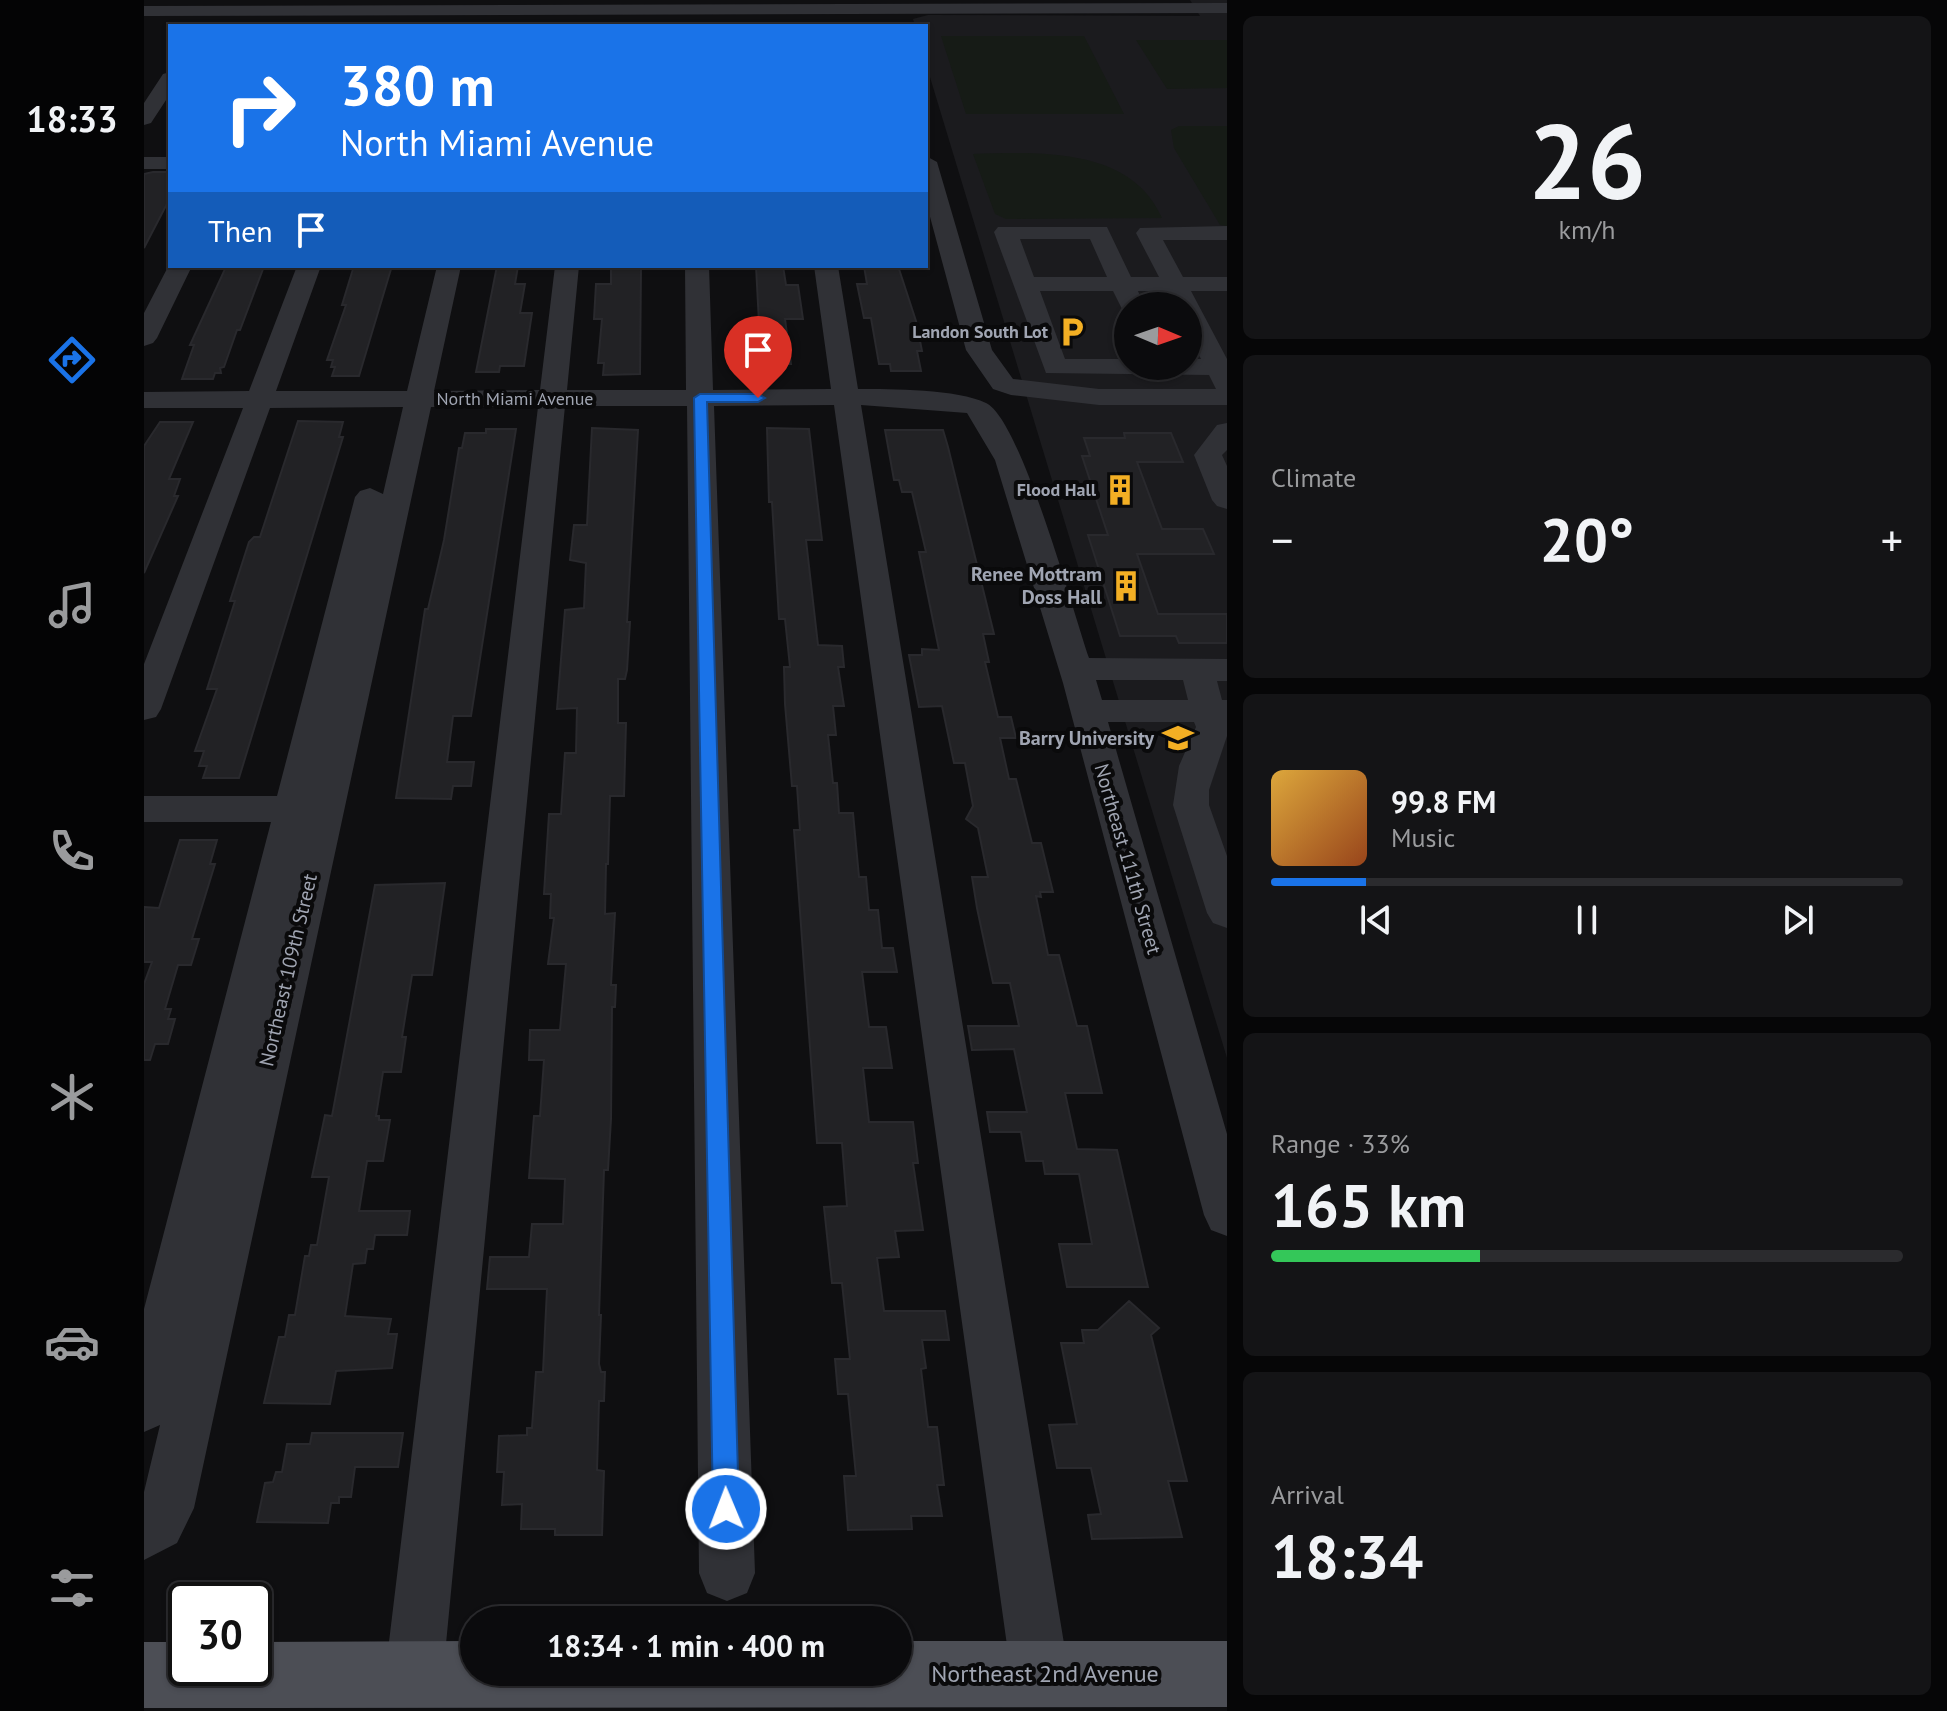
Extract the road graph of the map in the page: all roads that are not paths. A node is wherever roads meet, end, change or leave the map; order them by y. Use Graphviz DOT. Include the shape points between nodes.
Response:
graph roads {
  1 [pos="882,4"];
  2 [pos="961,4"];
  3 [pos="1034,4"];
  4 [pos="1107,4"];
  5 [pos="1183,4"];
  6 [pos="144,8"];
  7 [pos="1227,8"];
  8 [pos="499,13"];
  9 [pos="789,13"];
  10 [pos="211,14"];
  11 [pos="307,14"];
  12 [pos="403,14"];
  13 [pos="594,14"];
  14 [pos="691,14"];
  15 [pos="887,24"];
  16 [pos="168,81"];
  17 [pos="144,119"];
  18 [pos="144,163"];
  19 [pos="168,163"];
  20 [pos="928,169"];
  21 [pos="1227,233"];
  22 [pos="179,268"];
  23 [pos="308,268"];
  24 [pos="428,268"];
  25 [pos="448,268"];
  26 [pos="567,268"];
  27 [pos="697,268"];
  28 [pos="826,268"];
  29 [pos="1025,284"];
  30 [pos="1227,284"];
  31 [pos="1127,292"];
  32 [pos="1179,292"];
  33 [pos="1202,293"];
  34 [pos="1114,294"];
  35 [pos="429,308"];
  36 [pos="1202,334"];
  37 [pos="144,338"];
  38 [pos="979,350"];
  39 [pos="1114,366"];
  40 [pos="1202,371"];
  41 [pos="1224,373"];
  42 [pos="969,396"];
  43 [pos="1009,396"];
  44 [pos="845,397"];
  45 [pos="1198,397"];
  46 [pos="1227,397"];
  47 [pos="553,398"];
  48 [pos="700,398"];
  49 [pos="259,399"];
  50 [pos="407,399"];
  51 [pos="144,400"];
  52 [pos="1224,435"];
  53 [pos="1009,459"];
  54 [pos="1227,500"];
  55 [pos="1075,669"];
  56 [pos="1212,670"];
  57 [pos="144,709"];
  58 [pos="1087,711"];
  59 [pos="1208,711"];
  60 [pos="144,809"];
  61 [pos="308,809"];
  62 [pos="1227,913"];
  63 [pos="1227,1215"];
  64 [pos="209,1228"];
  65 [pos="144,1407"];
  66 [pos="144,1533"];
  67 [pos="727,1573"];
  68 [pos="1040,1674"];
  69 [pos="1227,1674"];
  70 [pos="144,1675"];
  71 [pos="414,1675"];
  72 [pos="1141,1692"];
  73 [pos="686,1693"];
  1 -- 2 [label="street"];
  1 -- 9 [label="street"];
  1 -- 15 [label="street"];
  2 -- 3 [label="street"];
  3 -- 4 [label="street"];
  4 -- 5 [label="street"];
  5 -- 7 [label="street"];
  6 -- 10 [label="street"];
  8 -- 12 [label="street"];
  8 -- 13 [label="street"];
  9 -- 14 [label="street"];
  10 -- 11 [label="street"];
  11 -- 12 [label="street"];
  13 -- 14 [label="street"];
  16 -- 17 [label="street"];
  18 -- 19 [label="street"];
  20 -- 38 [label="street"];
  21 -- 32 [label="street" via="1148,233"];
  22 -- 37 [label="street"];
  23 -- 49 [label="street"];
  24 -- 35 [label="street"];
  25 -- 35 [label="street"];
  26 -- 47 [label="street"];
  27 -- 48 [label="street"];
  28 -- 44 [label="street"];
  29 -- 31 [label="street" via="1006,232 1099,232"];
  29 -- 34 [label="street"];
  29 -- 39 [label="street" via="1055,367"];
  30 -- 33 [label="street"];
  35 -- 50 [label="street, Northeast 109th Street"];
  36 -- 41 [label="street"];
  38 -- 42 [label="street"];
  38 -- 43 [label="street"];
  40 -- 41 [label="street"];
  42 -- 43 [label="street, North Miami Avenue"];
  42 -- 44 [label="street, North Miami Avenue"];
  42 -- 53 [label="street, Northeast 111th Street" via="990,421 999,448"];
  43 -- 45 [label="street" via="1074,402"];
  43 -- 53 [label="street, Northeast 111th Street"];
  44 -- 48 [label="street, North Miami Avenue"];
  44 -- 68 [label="street"];
  45 -- 46 [label="street"];
  45 -- 52 [label="street"];
  47 -- 48 [label="street, North Miami Avenue"];
  47 -- 50 [label="street, North Miami Avenue"];
  47 -- 71 [label="street"];
  48 -- 67 [label="street"];
  49 -- 50 [label="street, North Miami Avenue"];
  49 -- 51 [label="street, North Miami Avenue"];
  49 -- 57 [label="street"];
  50 -- 61 [label="street, Northeast 109th Street"];
  52 -- 54 [label="street" via="1208,455"];
  53 -- 55 [label="street, Northeast 111th Street"];
  55 -- 56 [label="street"];
  55 -- 58 [label="street, Northeast 111th Street"];
  56 -- 59 [label="street"];
  58 -- 59 [label="street"];
  58 -- 63 [label="street, Northeast 111th Street"];
  59 -- 62 [label="street" via="1213,727 1197,766 1191,805"];
  60 -- 61 [label="street"];
  61 -- 64 [label="street, Northeast 109th Street"];
  64 -- 65 [label="street, Northeast 109th Street"];
  64 -- 66 [label="street, Northeast 109th Street" via="167,1508 158,1524"];
  68 -- 72 [label="main road, Northeast 2nd Avenue"];
  68 -- 73 [label="main road, Northeast 2nd Avenue"];
  69 -- 72 [label="main road, Northeast 2nd Avenue"];
  70 -- 71 [label="main road, Northeast 2nd Avenue"];
  71 -- 73 [label="main road, Northeast 2nd Avenue"];
}
